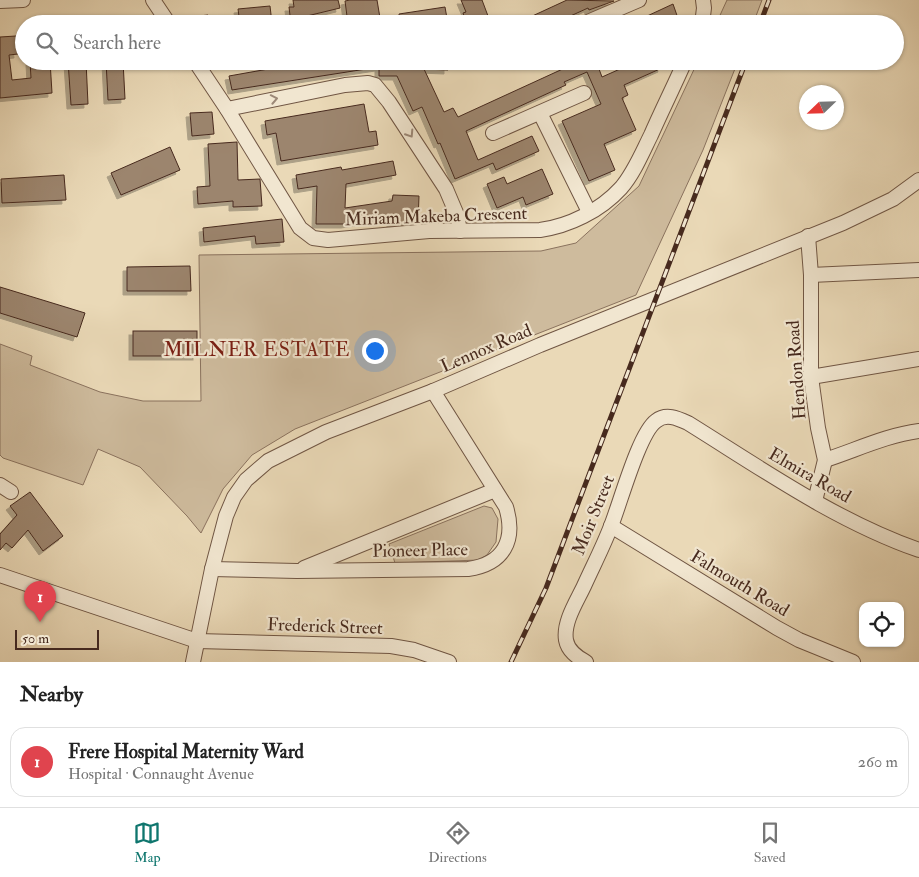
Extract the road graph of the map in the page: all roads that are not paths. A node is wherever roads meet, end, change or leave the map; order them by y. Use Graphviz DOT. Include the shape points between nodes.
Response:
graph roads {
  1 [pos="23,0"];
  2 [pos="153,0"];
  3 [pos="638,0"];
  4 [pos="703,0"];
  5 [pos="0,1"];
  6 [pos="163,15"];
  7 [pos="604,15"];
  8 [pos="703,15"];
  9 [pos="201,70"];
  10 [pos="681,70"];
  11 [pos="584,93"];
  12 [pos="227,108"];
  13 [pos="540,113"];
  14 [pos="494,133"];
  15 [pos="919,180"];
  16 [pos="589,212"];
  17 [pos="460,230"];
  18 [pos="808,236"];
  19 [pos="919,270"];
  20 [pos="811,275"];
  21 [pos="919,359"];
  22 [pos="811,377"];
  23 [pos="433,391"];
  24 [pos="688,423"];
  25 [pos="919,431"];
  26 [pos="826,460"];
  27 [pos="495,490"];
  28 [pos="815,501"];
  29 [pos="611,526"];
  30 [pos="919,550"];
  31 [pos="212,569"];
  32 [pos="297,571"];
  33 [pos="0,575"];
  34 [pos="197,641"];
  35 [pos="581,659"];
  36 [pos="193,662"];
  37 [pos="449,662"];
  38 [pos="853,662"];
  1 -- 5 [label="street"];
  2 -- 6 [label="street"];
  3 -- 7 [label="street"];
  4 -- 8 [label="street"];
  9 -- 12 [label="street, Miriam Makeba Crescent"];
  10 -- 16 [label="street, Miriam Makeba Crescent" via="630,177 607,201"];
  11 -- 13 [label="street"];
  12 -- 17 [label="street, Miriam Makeba Crescent" via="300,228 313,238 328,240"];
  12 -- 17 [label="street, one-way" via="345,85 374,85 389,102 446,189"];
  13 -- 14 [label="street"];
  13 -- 16 [label="street"];
  15 -- 18 [label="street, Lennox Road" via="875,209"];
  16 -- 17 [label="street, Miriam Makeba Crescent" via="564,225 540,230"];
  18 -- 20 [label="street, Hendon Road"];
  18 -- 23 [label="street, Lennox Road"];
  19 -- 20 [label="street"];
  20 -- 22 [label="street, Hendon Road"];
  21 -- 22 [label="street"];
  22 -- 26 [label="street, Hendon Road"];
  23 -- 27 [label="street, Pioneer Place"];
  23 -- 31 [label="street, Lennox Road" via="326,432 255,470 234,497"];
  24 -- 28 [label="street, Elmira Road"];
  24 -- 29 [label="street, Moir Street" via="670,416 650,426"];
  25 -- 26 [label="street"];
  26 -- 28 [label="street, Hendon Road"];
  27 -- 32 [label="street, Pioneer Place"];
  27 -- 32 [label="street, Pioneer Place" via="506,508 509,540 504,550 487,564 468,569"];
  28 -- 30 [label="street, Elmira Road" via="867,529"];
  29 -- 35 [label="street, Moir Street" via="568,621 566,640"];
  29 -- 38 [label="street, Falmouth Road" via="777,628"];
  31 -- 32 [label="street, Pioneer Place"];
  31 -- 34 [label="street, Lennox Road"];
  33 -- 34 [label="street, Frederick Street"];
  34 -- 36 [label="street, Lennox Road"];
  34 -- 37 [label="street, Frederick Street" via="391,646"];
}
